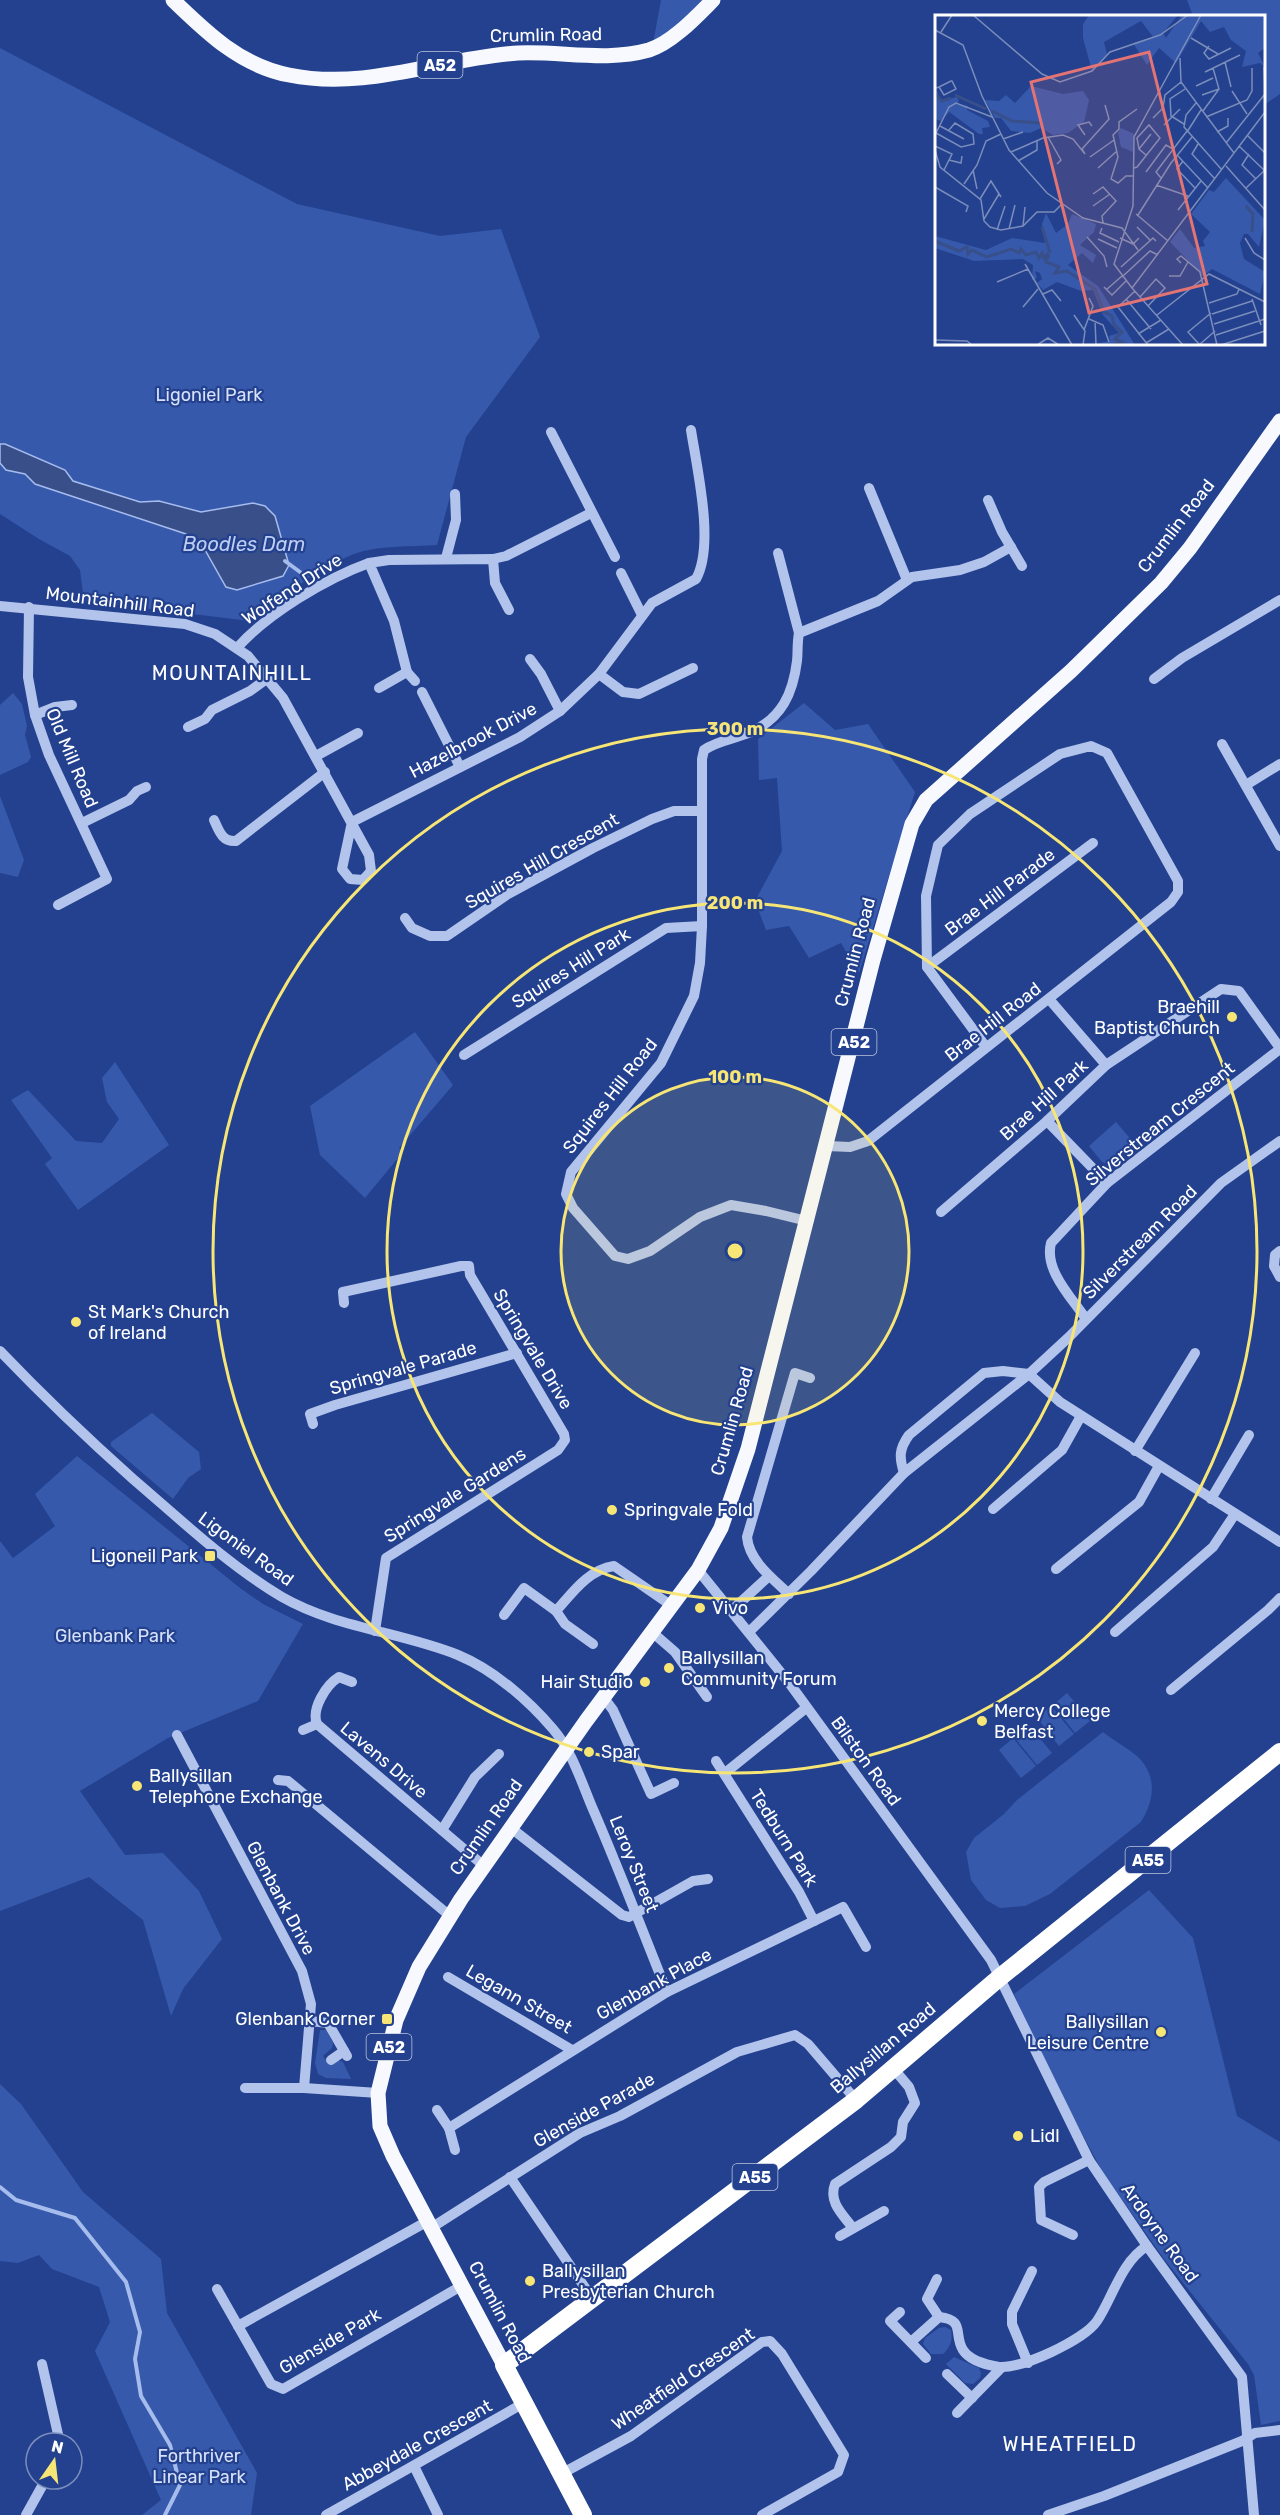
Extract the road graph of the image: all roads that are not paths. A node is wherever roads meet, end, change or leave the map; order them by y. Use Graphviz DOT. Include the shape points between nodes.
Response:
graph roads {
  1 [pos="173,0"];
  2 [pos="714,0"];
  3 [pos="1280,421"];
  4 [pos="691,430"];
  5 [pos="551,432"];
  6 [pos="869,488"];
  7 [pos="455,494"];
  8 [pos="988,500"];
  9 [pos="591,513"];
  10 [pos="1011,547"];
  11 [pos="778,553"];
  12 [pos="615,557"];
  13 [pos="446,558"];
  14 [pos="493,559"];
  15 [pos="369,563"];
  16 [pos="1022,566"];
  17 [pos="621,573"];
  18 [pos="907,580"];
  19 [pos="1280,600"];
  20 [pos="0,606"];
  21 [pos="28,607"];
  22 [pos="509,610"];
  23 [pos="642,615"];
  24 [pos="799,633"];
  25 [pos="237,648"];
  26 [pos="530,659"];
  27 [pos="693,668"];
  28 [pos="407,672"];
  29 [pos="599,674"];
  30 [pos="268,678"];
  31 [pos="1154,679"];
  32 [pos="415,681"];
  33 [pos="379,688"];
  34 [pos="422,692"];
  35 [pos="72,705"];
  36 [pos="560,711"];
  37 [pos="35,715"];
  38 [pos="188,727"];
  39 [pos="358,733"];
  40 [pos="1222,744"];
  41 [pos="316,756"];
  42 [pos="1280,764"];
  43 [pos="460,767"];
  44 [pos="325,772"];
  45 [pos="1246,785"];
  46 [pos="146,787"];
  47 [pos="702,811"];
  48 [pos="214,820"];
  49 [pos="352,822"];
  50 [pos="82,823"];
  51 [pos="1093,843"];
  52 [pos="1280,846"];
  53 [pos="58,905"];
  54 [pos="405,918"];
  55 [pos="702,926"];
  56 [pos="927,967"];
  57 [pos="1049,999"];
  58 [pos="986,1047"];
  59 [pos="1280,1049"];
  60 [pos="464,1055"];
  61 [pos="1106,1065"];
  62 [pos="1047,1121"];
  63 [pos="1280,1141"];
  64 [pos="827,1146"];
  65 [pos="1107,1183"];
  66 [pos="941,1212"];
  67 [pos="807,1221"];
  68 [pos="1280,1251"];
  69 [pos="1280,1278"];
  70 [pos="344,1303"];
  71 [pos="1086,1319"];
  72 [pos="0,1351"];
  73 [pos="517,1353"];
  74 [pos="1195,1353"];
  75 [pos="1029,1374"];
  76 [pos="810,1378"];
  77 [pos="1081,1416"];
  78 [pos="313,1424"];
  79 [pos="564,1434"];
  80 [pos="1250,1435"];
  81 [pos="1135,1451"];
  82 [pos="1159,1466"];
  83 [pos="904,1473"];
  84 [pos="1211,1499"];
  85 [pos="993,1509"];
  86 [pos="1235,1514"];
  87 [pos="1280,1542"];
  88 [pos="1056,1569"];
  89 [pos="698,1570"];
  90 [pos="770,1576"];
  91 [pos="789,1594"];
  92 [pos="1280,1598"];
  93 [pos="672,1606"];
  94 [pos="732,1610"];
  95 [pos="556,1611"];
  96 [pos="504,1615"];
  97 [pos="375,1631"];
  98 [pos="652,1632"];
  99 [pos="749,1632"];
  100 [pos="1115,1632"];
  101 [pos="593,1644"];
  102 [pos="352,1682"];
  103 [pos="1171,1690"];
  104 [pos="707,1697"];
  105 [pos="604,1698"];
  106 [pos="806,1708"];
  107 [pos="317,1724"];
  108 [pos="303,1730"];
  109 [pos="177,1735"];
  110 [pos="568,1749"];
  111 [pos="1280,1752"];
  112 [pos="499,1754"];
  113 [pos="716,1761"];
  114 [pos="724,1773"];
  115 [pos="278,1780"];
  116 [pos="674,1783"];
  117 [pos="511,1827"];
  118 [pos="442,1830"];
  119 [pos="484,1866"];
  120 [pos="708,1879"];
  121 [pos="636,1914"];
  122 [pos="450,1916"];
  123 [pos="814,1921"];
  124 [pos="866,1947"];
  125 [pos="448,1977"];
  126 [pos="999,1978"];
  127 [pos="667,1992"];
  128 [pos="310,2021"];
  129 [pos="572,2050"];
  130 [pos="331,2060"];
  131 [pos="893,2068"];
  132 [pos="244,2088"];
  133 [pos="304,2088"];
  134 [pos="378,2093"];
  135 [pos="856,2100"];
  136 [pos="437,2110"];
  137 [pos="449,2128"];
  138 [pos="455,2150"];
  139 [pos="1089,2160"];
  140 [pos="510,2177"];
  141 [pos="884,2211"];
  142 [pos="430,2224"];
  143 [pos="853,2228"];
  144 [pos="1073,2235"];
  145 [pos="840,2236"];
  146 [pos="1147,2246"];
  147 [pos="1032,2271"];
  148 [pos="937,2279"];
  149 [pos="463,2285"];
  150 [pos="217,2289"];
  151 [pos="592,2298"];
  152 [pos="900,2312"];
  153 [pos="939,2318"];
  154 [pos="238,2326"];
  155 [pos="911,2343"];
  156 [pos="926,2358"];
  157 [pos="1029,2363"];
  158 [pos="42,2364"];
  159 [pos="504,2365"];
  160 [pos="1002,2367"];
  161 [pos="947,2374"];
  162 [pos="972,2398"];
  163 [pos="524,2403"];
  164 [pos="957,2413"];
  165 [pos="1280,2430"];
  166 [pos="57,2431"];
  167 [pos="1248,2437"];
  168 [pos="414,2466"];
  169 [pos="561,2474"];
  170 [pos="39,2491"];
  171 [pos="26,2515"];
  172 [pos="326,2515"];
  173 [pos="438,2515"];
  174 [pos="583,2515"];
  175 [pos="762,2515"];
  176 [pos="1048,2515"];
  177 [pos="1254,2515"];
  1 -- 2 [label="main road, Crumlin Road / A52" via="236,55 265,69 290,76 356,79 519,53 632,54 652,49 679,32"];
  3 -- 64 [label="main road, Crumlin Road / A52" via="1161,583 1071,671 926,800 912,824 873,960"];
  4 -- 23 [label="street, Hazelbrook Drive" via="704,519 700,571 689,584 652,603"];
  5 -- 9 [label="street"];
  6 -- 18 [label="street"];
  7 -- 13 [label="street" via="456,520"];
  8 -- 10 [label="street"];
  9 -- 12 [label="street"];
  9 -- 14 [label="street"];
  10 -- 16 [label="street"];
  10 -- 18 [label="street" via="960,570"];
  11 -- 24 [label="street"];
  13 -- 14 [label="street, Wolfend Drive"];
  13 -- 15 [label="street, Wolfend Drive"];
  14 -- 22 [label="street" via="495,583"];
  15 -- 25 [label="street, Wolfend Drive" via="338,576 266,621"];
  15 -- 28 [label="street" via="394,621"];
  17 -- 23 [label="street"];
  18 -- 24 [label="street" via="878,601"];
  19 -- 31 [label="street"];
  20 -- 21 [label="street, Mountainhill Road"];
  21 -- 25 [label="street, Mountainhill Road" via="185,624 215,634"];
  21 -- 37 [label="street, Old Mill Road" via="28,678"];
  23 -- 29 [label="street, Hazelbrook Drive"];
  24 -- 47 [label="street, Squires Hill Road" via="793,682 783,709 771,722 754,731 717,741 704,750"];
  25 -- 30 [label="street, Mountainhill Road"];
  26 -- 36 [label="street"];
  27 -- 29 [label="street" via="639,694 623,692"];
  28 -- 32 [label="street"];
  28 -- 33 [label="street"];
  29 -- 36 [label="street, Hazelbrook Drive"];
  30 -- 38 [label="street"];
  30 -- 41 [label="street, Mountainhill Road"];
  34 -- 43 [label="street"];
  35 -- 37 [label="street"];
  36 -- 43 [label="street, Hazelbrook Drive" via="520,737"];
  37 -- 50 [label="street, Old Mill Road" via="49,755"];
  39 -- 41 [label="street"];
  40 -- 45 [label="street"];
  41 -- 44 [label="street, Mountainhill Road"];
  42 -- 45 [label="street"];
  43 -- 49 [label="street, Hazelbrook Drive"];
  44 -- 48 [label="street" via="236,841 224,839"];
  44 -- 49 [label="street, Mountainhill Road"];
  45 -- 52 [label="street"];
  46 -- 50 [label="street"];
  47 -- 54 [label="street, Squires Hill Crescent" via="674,811 651,819 508,894 447,936 430,936 412,928"];
  47 -- 55 [label="street, Squires Hill Road"];
  49 -- 49 [label="street, Mountainhill Road" via="371,864 368,877 363,880 350,879 342,868"];
  50 -- 53 [label="street, Old Mill Road" via="108,879"];
  51 -- 56 [label="street, Brae Hill Parade"];
  55 -- 60 [label="street, Squires Hill Park" via="666,928"];
  55 -- 67 [label="street, Squires Hill Road" via="694,996 680,1028 661,1064 571,1172 566,1194 573,1208 615,1256 628,1259 650,1251 700,1217 731,1205"];
  56 -- 57 [label="street, Brae Hill Road" via="926,897 938,845 970,814 1060,754 1091,746 1107,753 1178,881 1178,892 1171,902"];
  56 -- 58 [label="street"];
  57 -- 58 [label="street, Brae Hill Road"];
  57 -- 61 [label="street"];
  58 -- 64 [label="street, Brae Hill Road" via="868,1141 850,1147"];
  59 -- 61 [label="street, Brae Hill Park" via="1239,991 1221,989"];
  59 -- 65 [label="street, Silverstream Crescent"];
  61 -- 62 [label="street, Brae Hill Park"];
  62 -- 65 [label="street"];
  62 -- 66 [label="street, Brae Hill Park"];
  63 -- 71 [label="street, Silverstream Road" via="1221,1183"];
  64 -- 67 [label="main road, Crumlin Road / A52"];
  65 -- 71 [label="street, Silverstream Crescent" via="1052,1243 1048,1254 1051,1266"];
  67 -- 89 [label="main road, Crumlin Road / A52" via="748,1449 721,1528"];
  68 -- 69 [label="street" via="1275,1255 1274,1266"];
  70 -- 73 [label="street, Springvale Drive" via="343,1292 469,1266 470,1275"];
  71 -- 75 [label="street, Silverstream Road"];
  72 -- 97 [label="street, Ligoniel Road" via="94,1446 256,1580 313,1611"];
  73 -- 78 [label="street, Springvale Parade" via="335,1404 310,1414"];
  73 -- 79 [label="street, Springvale Drive"];
  74 -- 81 [label="street"];
  75 -- 77 [label="street"];
  75 -- 83 [label="street, Silverstream Road"];
  75 -- 83 [label="street" via="984,1373 909,1435 899,1457"];
  76 -- 90 [label="street" via="795,1374 747,1536 751,1550"];
  77 -- 81 [label="street"];
  77 -- 85 [label="street" via="1062,1450"];
  79 -- 97 [label="street, Springvale Gardens" via="565,1440 558,1450 386,1558"];
  80 -- 84 [label="street"];
  81 -- 82 [label="street"];
  82 -- 84 [label="street"];
  82 -- 88 [label="street" via="1138,1502"];
  83 -- 91 [label="street, Silverstream Road"];
  84 -- 86 [label="street"];
  86 -- 87 [label="street"];
  86 -- 100 [label="street" via="1213,1547"];
  89 -- 93 [label="main road, Crumlin Road / A52"];
  89 -- 94 [label="street, Bilston Road"];
  90 -- 91 [label="street"];
  90 -- 94 [label="street"];
  91 -- 99 [label="street, Silverstream Road"];
  92 -- 103 [label="street"];
  93 -- 95 [label="street" via="614,1566 583,1581"];
  93 -- 98 [label="main road, Crumlin Road / A52"];
  94 -- 99 [label="street, Bilston Road"];
  95 -- 96 [label="street" via="524,1588"];
  95 -- 101 [label="street" via="566,1624"];
  97 -- 110 [label="street, Ligoniel Road" via="438,1648 481,1668 524,1700"];
  98 -- 104 [label="street" via="675,1652"];
  98 -- 105 [label="main road, Crumlin Road / A52"];
  99 -- 106 [label="street, Bilston Road"];
  102 -- 107 [label="street, Lavens Drive" via="339,1677 328,1684 315,1714"];
  105 -- 110 [label="main road, Crumlin Road / A52"];
  105 -- 116 [label="street" via="651,1794"];
  106 -- 114 [label="street"];
  106 -- 126 [label="street, Bilston Road" via="991,1960"];
  107 -- 108 [label="street"];
  107 -- 118 [label="street, Lavens Drive"];
  109 -- 128 [label="street, Glenbank Drive" via="302,1971 311,2004"];
  110 -- 117 [label="main road, Crumlin Road / A52"];
  110 -- 121 [label="street, Leroy Street"];
  111 -- 126 [label="highway, Ballysillan Road / A55"];
  112 -- 118 [label="street" via="475,1777"];
  113 -- 114 [label="street, Tedburn Park"];
  114 -- 123 [label="street, Tedburn Park"];
  115 -- 122 [label="street" via="288,1781"];
  117 -- 119 [label="main road, Crumlin Road / A52"];
  117 -- 121 [label="street" via="622,1915"];
  118 -- 119 [label="street, Lavens Drive"];
  119 -- 122 [label="main road, Crumlin Road / A52"];
  120 -- 121 [label="street" via="693,1881"];
  121 -- 127 [label="street, Leroy Street"];
  122 -- 134 [label="main road, Crumlin Road / A52" via="422,1961 400,2008"];
  123 -- 124 [label="street, Glenbank Place" via="843,1907"];
  123 -- 127 [label="street, Glenbank Place"];
  125 -- 129 [label="street, Legann Street"];
  126 -- 131 [label="highway, Ballysillan Road / A55"];
  126 -- 139 [label="street, Ardoyne Road"];
  127 -- 129 [label="street, Glenbank Place"];
  128 -- 130 [label="street" via="328,2023 345,2054"];
  128 -- 133 [label="street, Glenbank Drive"];
  129 -- 137 [label="street, Glenbank Place"];
  131 -- 135 [label="highway, Ballysillan Road / A55"];
  131 -- 143 [label="street" via="909,2087 915,2103 903,2122 901,2137 836,2184 832,2192 834,2203"];
  132 -- 133 [label="street"];
  133 -- 134 [label="street"];
  134 -- 142 [label="main road, Crumlin Road / A52" via="380,2126"];
  135 -- 140 [label="street, Glenside Parade" via="808,2044 795,2035 713,2063 620,2116 580,2133"];
  135 -- 151 [label="highway, Ballysillan Road / A55"];
  136 -- 137 [label="street"];
  137 -- 138 [label="street"];
  139 -- 144 [label="street" via="1039,2187 1041,2220"];
  139 -- 146 [label="street, Ardoyne Road"];
  140 -- 142 [label="street, Glenside Parade"];
  140 -- 151 [label="street"];
  141 -- 143 [label="street"];
  142 -- 149 [label="main road, Crumlin Road / A52"];
  142 -- 154 [label="street"];
  143 -- 145 [label="street"];
  146 -- 157 [label="street" via="1133,2258 1095,2324"];
  146 -- 167 [label="street, Ardoyne Road" via="1242,2377"];
  147 -- 157 [label="street" via="1012,2312 1011,2324"];
  148 -- 153 [label="street" via="927,2299"];
  149 -- 154 [label="street, Glenside Park" via="283,2389 271,2384"];
  149 -- 159 [label="main road, Crumlin Road / A52"];
  150 -- 154 [label="street, Glenside Park"];
  151 -- 159 [label="highway, Ballysillan Road / A55"];
  152 -- 155 [label="street" via="891,2321"];
  153 -- 155 [label="street"];
  153 -- 160 [label="street" via="957,2325 963,2351 988,2365"];
  155 -- 156 [label="street"];
  157 -- 160 [label="street"];
  158 -- 166 [label="street"];
  159 -- 163 [label="highway, Crumlin Road"];
  160 -- 162 [label="street"];
  161 -- 162 [label="street"];
  162 -- 164 [label="street"];
  163 -- 168 [label="street, Abbeydale Crescent"];
  163 -- 169 [label="highway, Crumlin Road"];
  165 -- 167 [label="street"];
  167 -- 176 [label="street"];
  167 -- 177 [label="street, Ardoyne Road"];
  168 -- 172 [label="street, Abbeydale Crescent"];
  168 -- 173 [label="street"];
  169 -- 174 [label="highway, Crumlin Road"];
  169 -- 175 [label="street, Wheatfield Crescent" via="631,2436 762,2342 770,2341 844,2455 838,2472"];
  170 -- 171 [label="street"];
}
